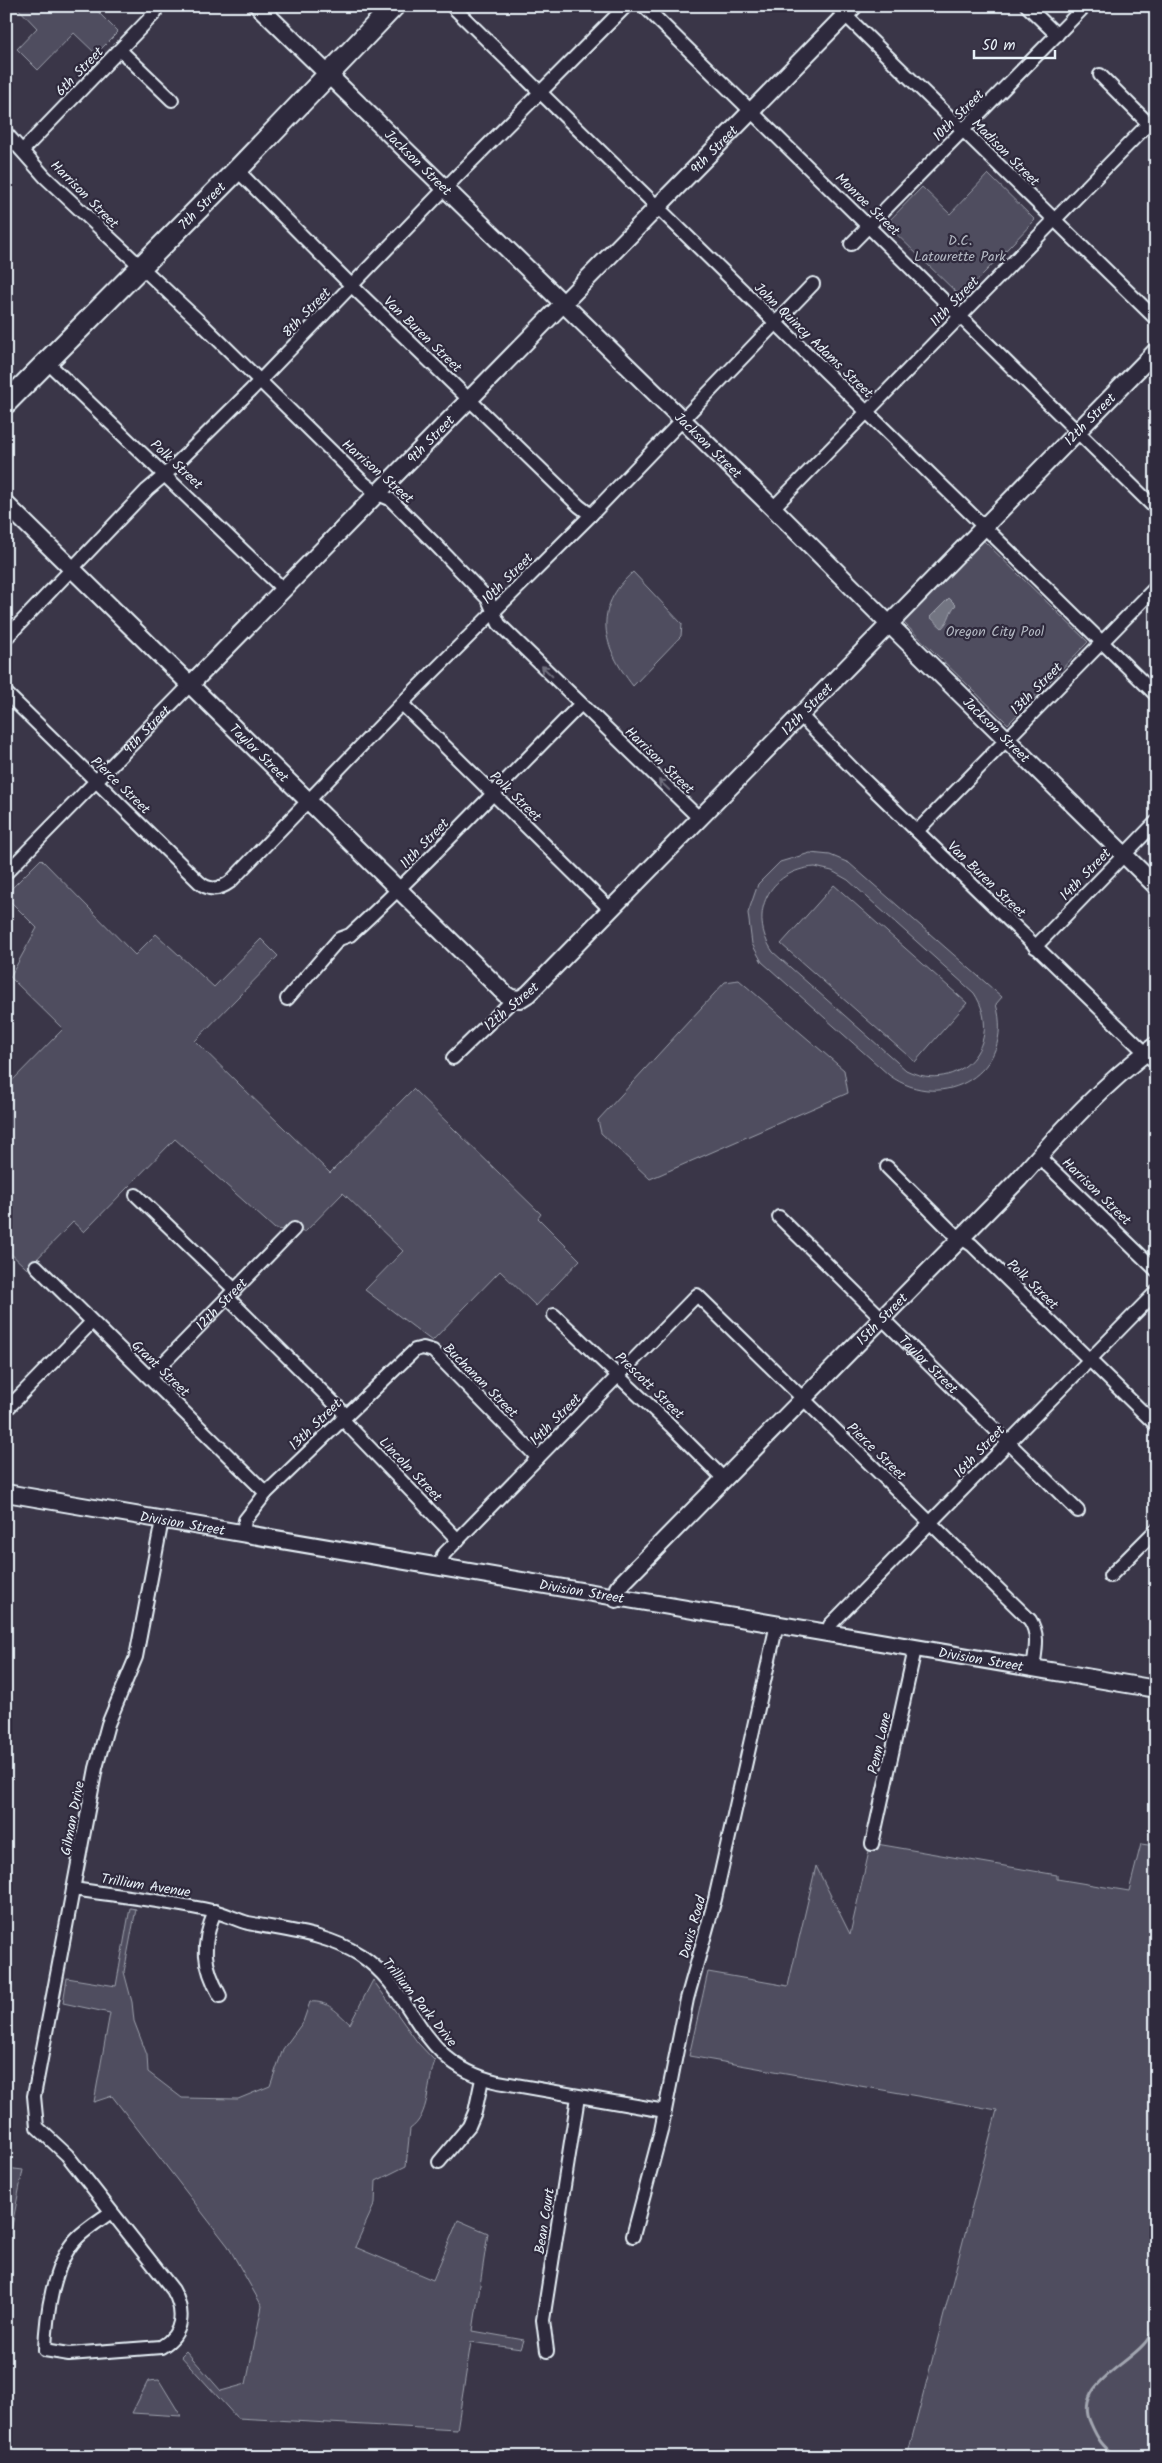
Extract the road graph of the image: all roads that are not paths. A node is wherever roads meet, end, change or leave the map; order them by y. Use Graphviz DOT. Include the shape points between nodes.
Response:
graph roads {
  1 [pos="258,6"];
  2 [pos="394,6"];
  3 [pos="452,6"];
  4 [pos="626,6"];
  5 [pos="644,6"];
  6 [pos="1027,6"];
  7 [pos="1085,6"];
  8 [pos="845,9"];
  9 [pos="156,13"];
  10 [pos="1057,35"];
  11 [pos="120,50"];
  12 [pos="1100,75"];
  13 [pos="329,76"];
  14 [pos="540,93"];
  15 [pos="172,100"];
  16 [pos="752,111"];
  17 [pos="1153,123"];
  18 [pos="963,131"];
  19 [pos="6,133"];
  20 [pos="23,150"];
  21 [pos="237,170"];
  22 [pos="446,187"];
  23 [pos="658,208"];
  24 [pos="1053,220"];
  25 [pos="869,226"];
  26 [pos="851,244"];
  27 [pos="140,267"];
  28 [pos="813,284"];
  29 [pos="352,286"];
  30 [pos="564,303"];
  31 [pos="960,316"];
  32 [pos="1156,319"];
  33 [pos="776,323"];
  34 [pos="1156,351"];
  35 [pos="47,362"];
  36 [pos="259,381"];
  37 [pos="469,400"];
  38 [pos="6,403"];
  39 [pos="866,412"];
  40 [pos="683,419"];
  41 [pos="1077,432"];
  42 [pos="166,474"];
  43 [pos="378,494"];
  44 [pos="6,504"];
  45 [pos="773,508"];
  46 [pos="1156,509"];
  47 [pos="591,515"];
  48 [pos="984,527"];
  49 [pos="72,569"];
  50 [pos="1156,587"];
  51 [pos="284,590"];
  52 [pos="494,613"];
  53 [pos="889,624"];
  54 [pos="6,638"];
  55 [pos="1102,643"];
  56 [pos="190,685"];
  57 [pos="6,693"];
  58 [pos="1156,695"];
  59 [pos="402,704"];
  60 [pos="581,704"];
  61 [pos="800,715"];
  62 [pos="1007,739"];
  63 [pos="96,781"];
  64 [pos="491,793"];
  65 [pos="309,799"];
  66 [pos="699,818"];
  67 [pos="1156,822"];
  68 [pos="917,831"];
  69 [pos="1124,855"];
  70 [pos="6,873"];
  71 [pos="1156,886"];
  72 [pos="219,889"];
  73 [pos="400,889"];
  74 [pos="609,908"];
  75 [pos="1035,946"];
  76 [pos="287,999"];
  77 [pos="514,999"];
  78 [pos="1152,1054"];
  79 [pos="453,1058"];
  80 [pos="1038,1156"];
  81 [pos="888,1167"];
  82 [pos="136,1195"];
  83 [pos="779,1217"];
  84 [pos="294,1229"];
  85 [pos="961,1238"];
  86 [pos="36,1266"];
  87 [pos="1156,1270"];
  88 [pos="1156,1292"];
  89 [pos="231,1294"];
  90 [pos="697,1295"];
  91 [pos="554,1315"];
  92 [pos="883,1317"];
  93 [pos="92,1322"];
  94 [pos="423,1348"];
  95 [pos="1089,1360"];
  96 [pos="619,1376"];
  97 [pos="150,1377"];
  98 [pos="802,1399"];
  99 [pos="6,1410"];
  100 [pos="344,1417"];
  101 [pos="1156,1425"];
  102 [pos="1008,1442"];
  103 [pos="538,1458"];
  104 [pos="724,1479"];
  105 [pos="6,1493"];
  106 [pos="266,1493"];
  107 [pos="1078,1511"];
  108 [pos="162,1520"];
  109 [pos="930,1523"];
  110 [pos="1156,1530"];
  111 [pos="243,1533"];
  112 [pos="458,1540"];
  113 [pos="441,1568"];
  114 [pos="1110,1576"];
  115 [pos="616,1598"];
  116 [pos="777,1624"];
  117 [pos="828,1632"];
  118 [pos="915,1649"];
  119 [pos="1033,1669"];
  120 [pos="1156,1689"];
  121 [pos="872,1844"];
  122 [pos="74,1889"];
  123 [pos="214,1911"];
  124 [pos="220,1996"];
  125 [pos="482,2078"];
  126 [pos="578,2096"];
  127 [pos="665,2111"];
  128 [pos="439,2162"];
  129 [pos="111,2212"];
  130 [pos="633,2236"];
  131 [pos="546,2351"];
  1 -- 13 [label="street, Jackson Street"];
  2 -- 13 [label="main road, 7th Street"];
  3 -- 14 [label="street, John Quincy Adams Street"];
  4 -- 14 [label="street, 8th Street"];
  5 -- 16 [label="street, Monroe Street"];
  6 -- 10 [label="street"];
  7 -- 10 [label="street, 10th Street"];
  8 -- 16 [label="street, 9th Street"];
  8 -- 18 [label="street, Madison Street"];
  9 -- 11 [label="street, 6th Street"];
  10 -- 18 [label="street, 10th Street"];
  11 -- 15 [label="street"];
  11 -- 20 [label="street, 6th Street"];
  12 -- 17 [label="street"];
  13 -- 21 [label="main road, 7th Street"];
  13 -- 22 [label="street, Jackson Street"];
  14 -- 22 [label="street, 8th Street"];
  14 -- 23 [label="street, John Quincy Adams Street"];
  16 -- 23 [label="street, 9th Street"];
  16 -- 25 [label="street, Monroe Street"];
  17 -- 24 [label="street, 11th Street"];
  18 -- 24 [label="street, Madison Street"];
  18 -- 25 [label="street, 10th Street"];
  19 -- 20 [label="street, Harrison Street"];
  20 -- 27 [label="street, Harrison Street" via="45,177"];
  21 -- 27 [label="main road, 7th Street"];
  21 -- 29 [label="street, Van Buren Street"];
  22 -- 29 [label="street, 8th Street"];
  22 -- 30 [label="street, Jackson Street"];
  23 -- 30 [label="street, 9th Street"];
  23 -- 33 [label="street, John Quincy Adams Street"];
  24 -- 31 [label="street, 11th Street"];
  24 -- 32 [label="street, Madison Street"];
  25 -- 26 [label="street, 10th Street"];
  25 -- 31 [label="street, Monroe Street"];
  27 -- 35 [label="main road, 7th Street"];
  27 -- 36 [label="street, Harrison Street"];
  28 -- 33 [label="street, 10th Street"];
  29 -- 36 [label="street, 8th Street"];
  29 -- 37 [label="street, Van Buren Street"];
  30 -- 37 [label="street, 9th Street"];
  30 -- 40 [label="street, Jackson Street"];
  31 -- 39 [label="street, 11th Street"];
  31 -- 41 [label="street, Monroe Street"];
  33 -- 39 [label="street, John Quincy Adams Street"];
  33 -- 40 [label="street, 10th Street"];
  34 -- 41 [label="street, 12th Street"];
  35 -- 38 [label="main road, 7th Street"];
  35 -- 42 [label="street, Polk Street"];
  36 -- 42 [label="street, 8th Street"];
  36 -- 43 [label="street, Harrison Street"];
  37 -- 43 [label="street, 9th Street"];
  37 -- 47 [label="street, Van Buren Street"];
  39 -- 45 [label="street, 11th Street"];
  39 -- 48 [label="street, John Quincy Adams Street"];
  40 -- 45 [label="street, Jackson Street"];
  40 -- 47 [label="street, 10th Street"];
  41 -- 46 [label="street, Monroe Street"];
  41 -- 48 [label="street, 12th Street"];
  42 -- 49 [label="street, 8th Street"];
  42 -- 51 [label="street, Polk Street"];
  43 -- 51 [label="street, 9th Street"];
  43 -- 52 [label="street, Harrison Street" via="390,499 435,544 488,600"];
  44 -- 49 [label="street, Taylor Street"];
  45 -- 53 [label="street, Jackson Street"];
  47 -- 52 [label="street, 10th Street"];
  48 -- 53 [label="street, 12th Street"];
  48 -- 55 [label="street, John Quincy Adams Street"];
  49 -- 54 [label="street, 8th Street"];
  49 -- 56 [label="street, Taylor Street"];
  50 -- 55 [label="street, 13th Street"];
  51 -- 56 [label="street, 9th Street"];
  52 -- 59 [label="street, 10th Street"];
  60 -- 52 [label="street, Harrison Street, one-way" via="499,624"];
  53 -- 61 [label="street, 12th Street"];
  53 -- 62 [label="street, Jackson Street"];
  55 -- 58 [label="street, John Quincy Adams Street"];
  55 -- 62 [label="street, 13th Street"];
  56 -- 63 [label="street, 9th Street"];
  56 -- 65 [label="street, Taylor Street"];
  57 -- 63 [label="street, Pierce Street"];
  59 -- 64 [label="street, Polk Street"];
  59 -- 65 [label="street, 10th Street"];
  60 -- 64 [label="street, 11th Street"];
  66 -- 60 [label="street, Harrison Street, one-way"];
  61 -- 66 [label="street, 12th Street"];
  61 -- 68 [label="street, Van Buren Street"];
  62 -- 68 [label="street, 13th Street"];
  62 -- 69 [label="street, Jackson Street"];
  63 -- 70 [label="street, 9th Street"];
  63 -- 72 [label="street, Pierce Street" via="198,882"];
  64 -- 73 [label="street, 11th Street"];
  64 -- 74 [label="street, Polk Street"];
  65 -- 72 [label="street, 10th Street" via="230,882"];
  65 -- 73 [label="street, Taylor Street"];
  66 -- 74 [label="street, 12th Street"];
  67 -- 69 [label="street, 14th Street"];
  68 -- 75 [label="street, Van Buren Street"];
  69 -- 71 [label="street, Jackson Street"];
  69 -- 75 [label="street, 14th Street"];
  73 -- 76 [label="street, 11th Street" via="350,935 339,939"];
  73 -- 77 [label="street, Taylor Street" via="505,994"];
  74 -- 77 [label="street, 12th Street" via="528,994 522,999"];
  75 -- 78 [label="street, Van Buren Street"];
  77 -- 79 [label="street, 12th Street"];
  78 -- 80 [label="street, 15th Street" via="1091,1100"];
  80 -- 85 [label="street, 15th Street"];
  80 -- 87 [label="street, Harrison Street"];
  81 -- 85 [label="street, Polk Street" via="950,1231"];
  82 -- 89 [label="street, Lincoln Street"];
  83 -- 92 [label="street, Taylor Street"];
  84 -- 89 [label="street, 12th Street"];
  85 -- 92 [label="street, 15th Street"];
  85 -- 95 [label="street, Polk Street" via="972,1245"];
  86 -- 93 [label="street, Grant Street"];
  88 -- 95 [label="street, 16th Street"];
  89 -- 97 [label="street, 12th Street"];
  89 -- 100 [label="street, Lincoln Street"];
  90 -- 96 [label="street, 14th Street"];
  90 -- 98 [label="street, Pierce Street"];
  91 -- 96 [label="street, Prescott Street"];
  92 -- 98 [label="street, 15th Street"];
  92 -- 102 [label="street, Taylor Street"];
  93 -- 97 [label="street, Grant Street"];
  93 -- 99 [label="street"];
  94 -- 100 [label="street, 13th Street" via="415,1350"];
  94 -- 103 [label="street, Buchanan Street" via="433,1351"];
  95 -- 101 [label="street, Polk Street"];
  95 -- 102 [label="street, 16th Street"];
  96 -- 103 [label="street, 14th Street"];
  96 -- 104 [label="street, Prescott Street"];
  97 -- 106 [label="street, Grant Street"];
  98 -- 104 [label="street, 15th Street"];
  98 -- 109 [label="street, Pierce Street"];
  100 -- 106 [label="street, 13th Street"];
  100 -- 112 [label="street, Lincoln Street"];
  102 -- 107 [label="street, Taylor Street"];
  102 -- 109 [label="street, 16th Street"];
  103 -- 112 [label="street, 14th Street"];
  104 -- 115 [label="street, 15th Street" via="623,1582"];
  105 -- 108 [label="street, Division Street"];
  106 -- 111 [label="street, 13th Street" via="245,1520"];
  108 -- 111 [label="street, Division Street"];
  108 -- 122 [label="street, Gilman Drive" via="138,1648 101,1747"];
  109 -- 117 [label="street, 16th Street" via="830,1625"];
  109 -- 119 [label="street, Pierce Street" via="1030,1620 1036,1629 1037,1641"];
  110 -- 114 [label="street"];
  111 -- 113 [label="street, Division Street"];
  112 -- 113 [label="street, 14th Street" via="443,1555"];
  113 -- 115 [label="street, Division Street"];
  115 -- 116 [label="street, Division Street"];
  116 -- 117 [label="street, Division Street"];
  116 -- 127 [label="street, Davis Road" via="716,1899 687,1998"];
  117 -- 118 [label="street, Division Street"];
  118 -- 119 [label="street, Division Street"];
  118 -- 121 [label="street, Penn Lane"];
  119 -- 120 [label="street, Division Street"];
  122 -- 123 [label="street, Trillium Avenue"];
  122 -- 129 [label="street, Gilman Drive" via="34,2096 37,2127 67,2155"];
  123 -- 124 [label="street" via="205,1952 209,1975"];
  123 -- 125 [label="street, Trillium Park Drive" via="242,1921 309,1933 352,1950 373,1965 402,1998 436,2048 450,2061"];
  125 -- 126 [label="street, Trillium Park Drive"];
  125 -- 128 [label="street" via="469,2126"];
  126 -- 127 [label="street, Trillium Park Drive"];
  126 -- 131 [label="street, Bean Court" via="543,2320"];
  127 -- 130 [label="street, Davis Road"];
  129 -- 129 [label="street" via="179,2301 181,2321 177,2333 170,2342 150,2349 60,2354 45,2350 46,2329 62,2260 78,2238"];
}
